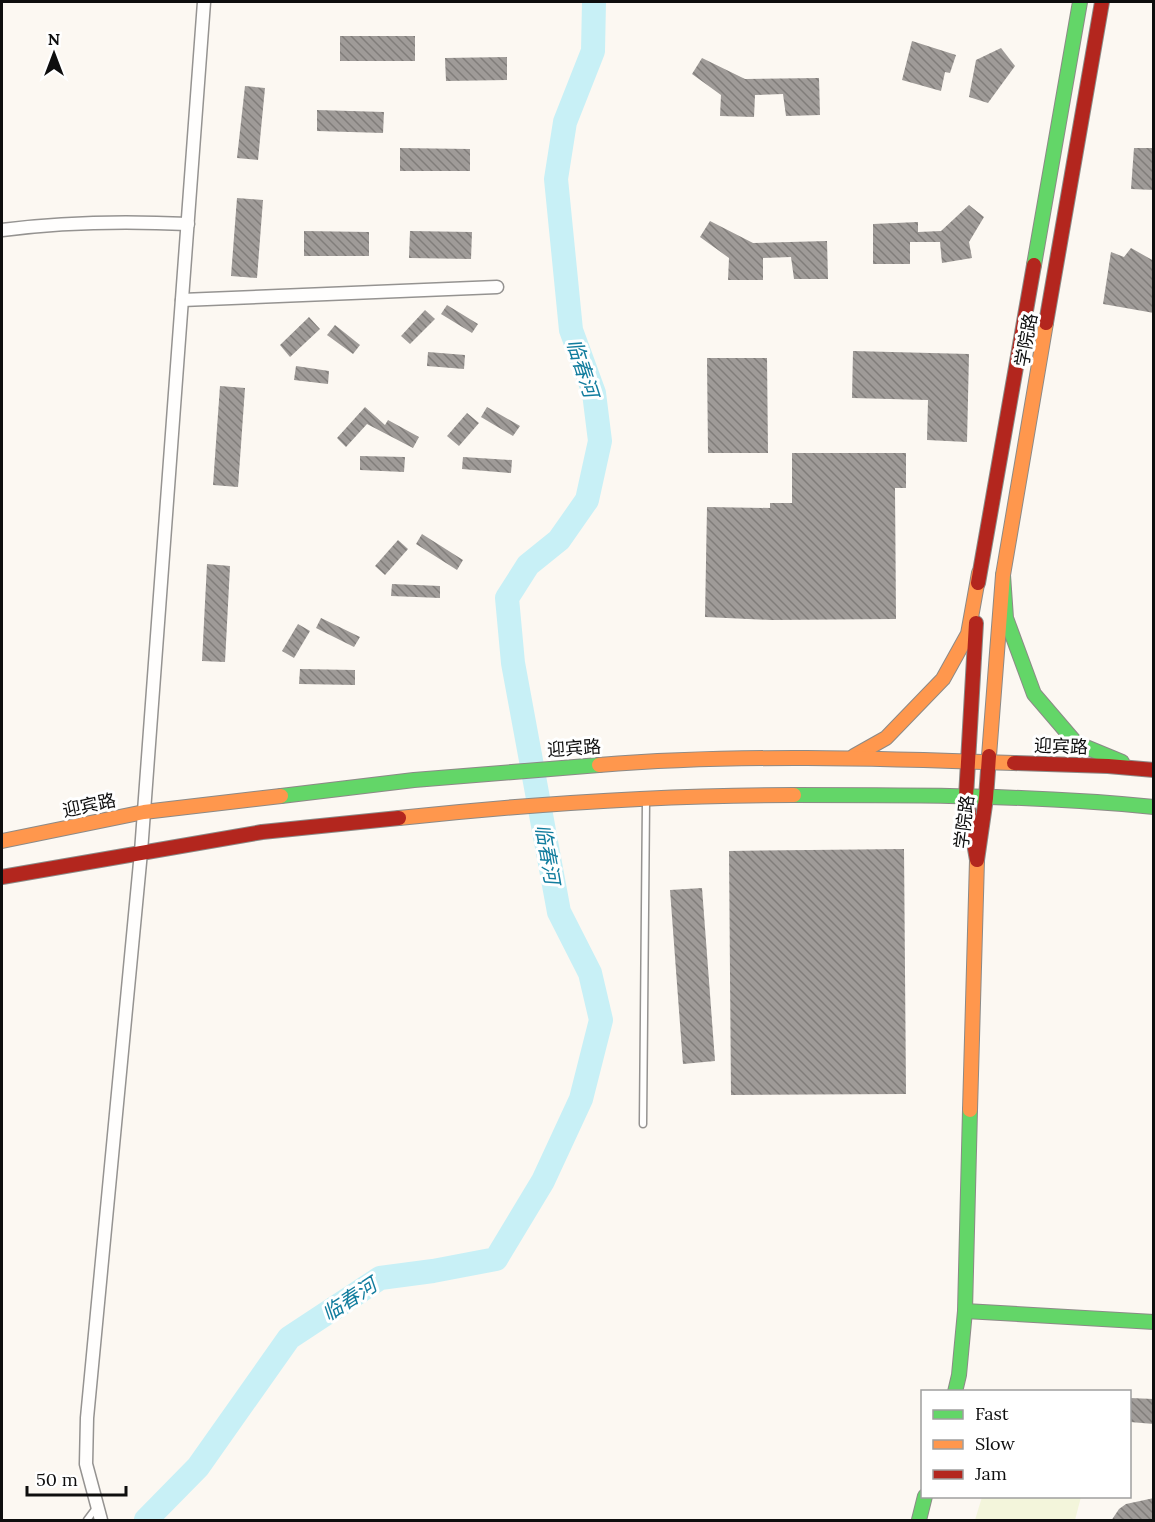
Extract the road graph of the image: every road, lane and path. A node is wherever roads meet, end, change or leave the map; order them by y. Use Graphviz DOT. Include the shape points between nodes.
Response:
graph roads {
  1 [pos="204,2"];
  2 [pos="1080,2"];
  3 [pos="1102,2"];
  4 [pos="188,224"];
  5 [pos="2,230"];
  6 [pos="496,287"];
  7 [pos="182,300"];
  8 [pos="979,573"];
  9 [pos="1003,575"];
  10 [pos="853,757"];
  11 [pos="968,761"];
  12 [pos="988,761"];
  13 [pos="1148,770"];
  14 [pos="966,797"];
  15 [pos="646,798"];
  16 [pos="986,798"];
  17 [pos="1154,807"];
  18 [pos="144,812"];
  19 [pos="2,841"];
  20 [pos="141,852"];
  21 [pos="978,860"];
  22 [pos="2,877"];
  23 [pos="643,1124"];
  24 [pos="965,1311"];
  25 [pos="1154,1322"];
  26 [pos="955,1390"];
  27 [pos="925,1498"];
  28 [pos="96,1508"];
  29 [pos="87,1521"];
  30 [pos="101,1521"];
  31 [pos="919,1521"];
  1 -- 4 [label="street"];
  2 -- 8 [label="main road, 学院路"];
  3 -- 9 [label="main road, 学院路"];
  4 -- 5 [label="street" via="140,221"];
  4 -- 7 [label="street"];
  6 -- 7 [label="street"];
  7 -- 18 [label="street"];
  8 -- 10 [label="main road" via="968,634 943,679 886,738"];
  8 -- 11 [label="main road, 学院路"];
  9 -- 12 [label="main road, 学院路"];
  9 -- 13 [label="main road" via="1006,618 1034,694 1076,743"];
  10 -- 11 [label="main road, 迎宾路"];
  10 -- 18 [label="main road, 迎宾路" via="600,764 414,780"];
  11 -- 12 [label="main road, 迎宾路"];
  11 -- 14 [label="main road, 学院路"];
  12 -- 13 [label="main road, 迎宾路"];
  12 -- 16 [label="main road, 学院路"];
  14 -- 15 [label="main road"];
  14 -- 16 [label="main road"];
  14 -- 21 [label="main road, 学院路"];
  15 -- 20 [label="main road" via="482,809 262,832"];
  15 -- 23 [label="lane"];
  16 -- 17 [label="main road"];
  16 -- 21 [label="main road, 学院路"];
  18 -- 19 [label="main road, 迎宾路"];
  18 -- 20 [label="street"];
  20 -- 22 [label="main road"];
  20 -- 28 [label="street" via="87,1418 86,1464"];
  21 -- 24 [label="main road"];
  24 -- 25 [label="main road"];
  24 -- 26 [label="main road"];
  27 -- 31 [label="main road"];
  28 -- 29 [label="lane"];
  28 -- 30 [label="street"];
}
